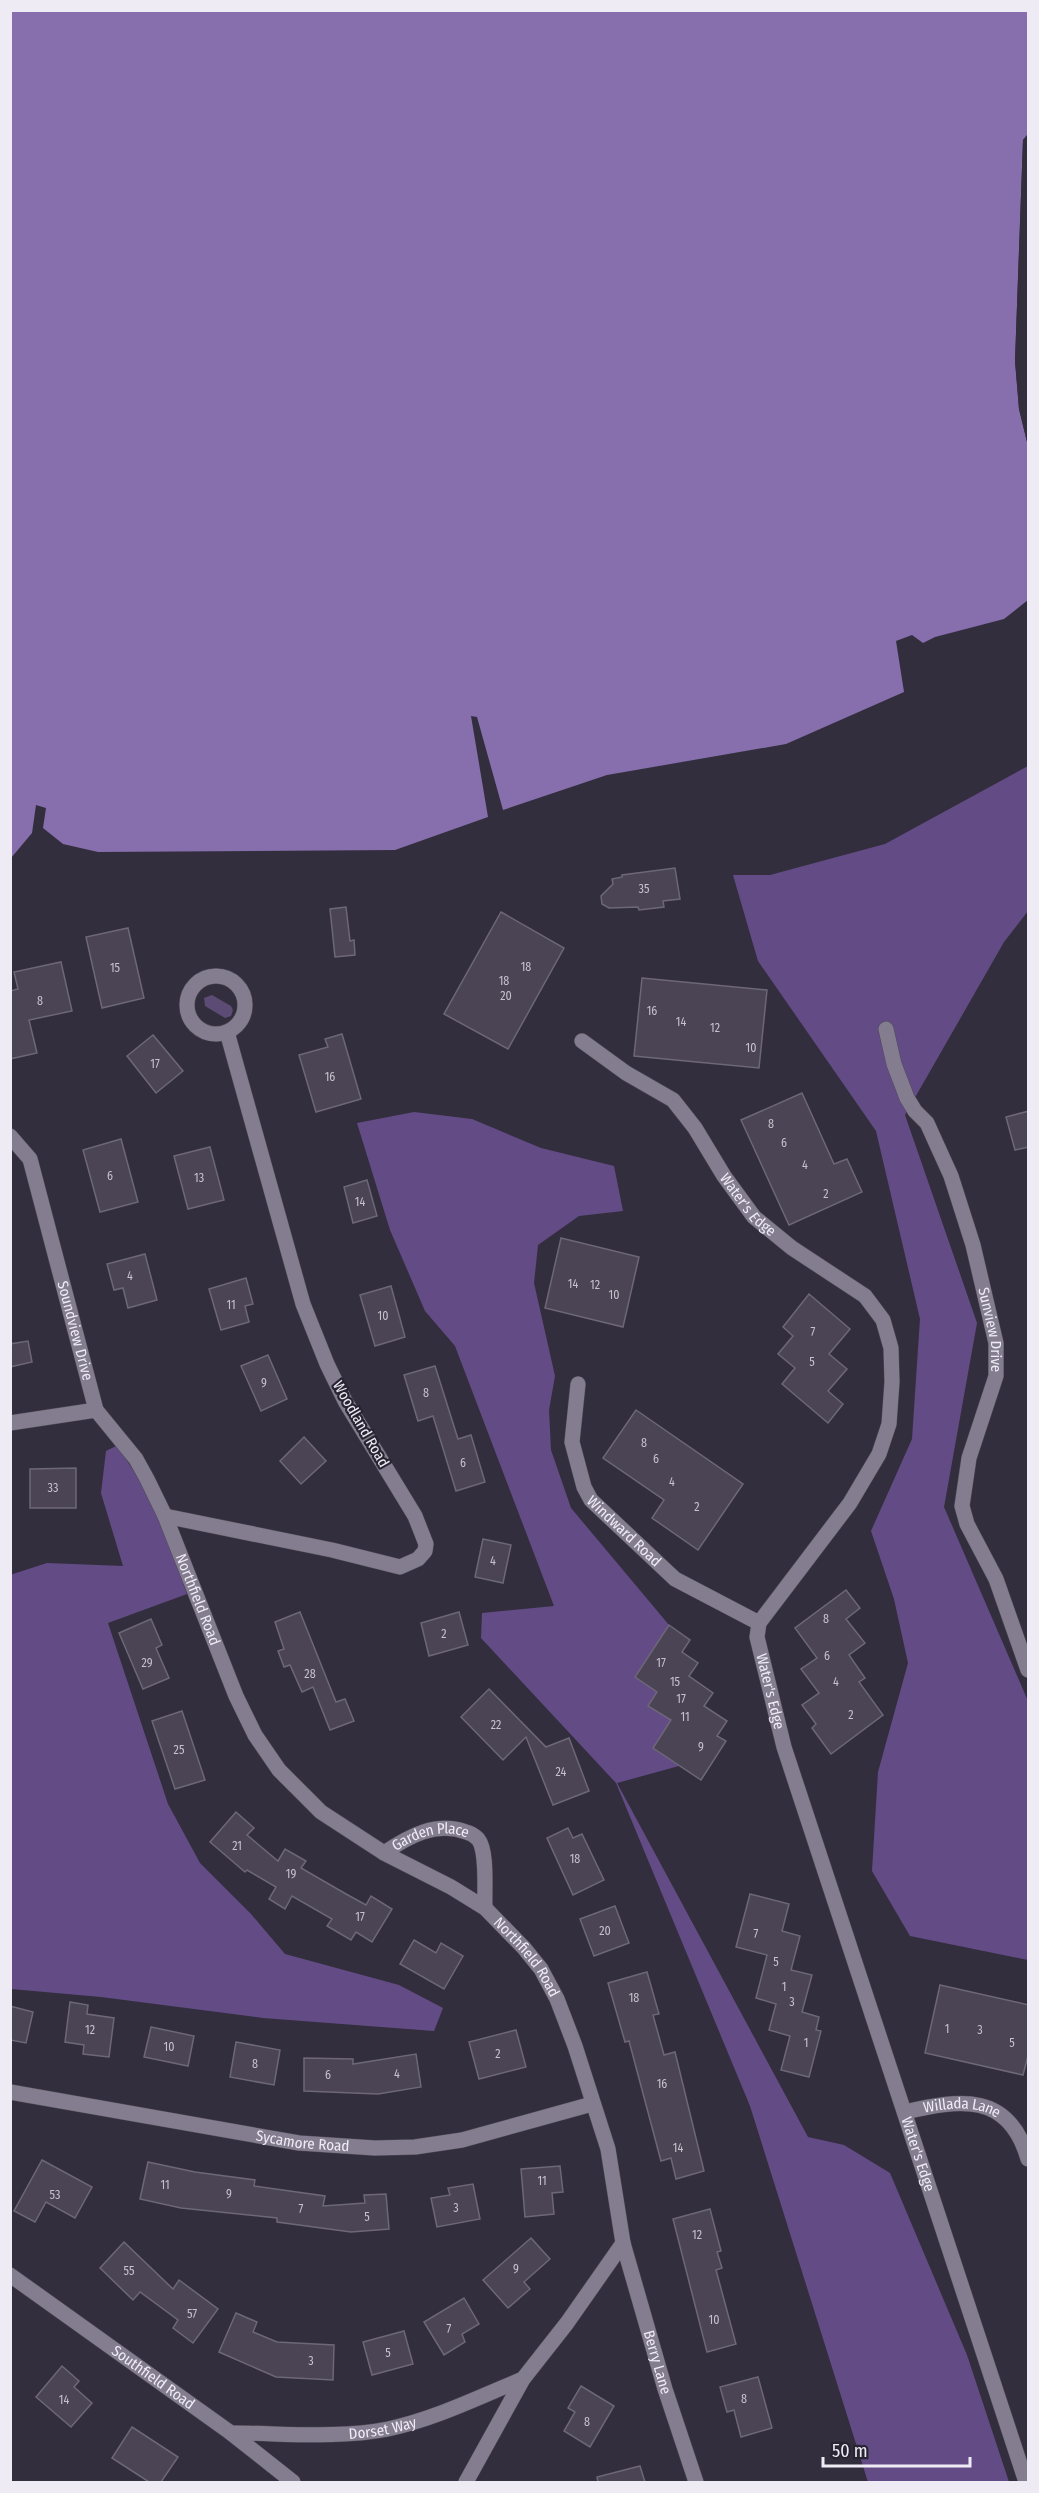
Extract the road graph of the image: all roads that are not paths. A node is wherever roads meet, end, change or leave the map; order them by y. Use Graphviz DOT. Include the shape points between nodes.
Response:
graph roads {
  1 [pos="886,1029"];
  2 [pos="227,1032"];
  3 [pos="582,1041"];
  4 [pos="10,1136"];
  5 [pos="578,1384"];
  6 [pos="96,1410"];
  7 [pos="10,1423"];
  8 [pos="165,1516"];
  9 [pos="759,1623"];
  10 [pos="1029,1670"];
  11 [pos="384,1853"];
  12 [pos="485,1908"];
  13 [pos="10,2092"];
  14 [pos="592,2104"];
  15 [pos="905,2112"];
  16 [pos="1029,2159"];
  17 [pos="623,2243"];
  18 [pos="10,2275"];
  19 [pos="523,2379"];
  20 [pos="231,2433"];
  21 [pos="293,2482"];
  22 [pos="466,2482"];
  23 [pos="696,2482"];
  24 [pos="1026,2482"];
  1 -- 10 [label="street, Sunview Drive" via="907,1098 927,1123 951,1176 973,1245 996,1343 996,1377 969,1458 962,1506 996,1580"];
  2 -- 8 [label="street, Woodland Road" via="303,1304 345,1401 415,1516 426,1544 418,1559 400,1567"];
  3 -- 9 [label="street, Water's Edge" via="673,1100 754,1217 792,1248 865,1296 884,1320 891,1348 892,1382 888,1424 879,1454 850,1503"];
  4 -- 6 [label="street, Soundview Drive" via="30,1159"];
  5 -- 9 [label="street, Windward Road" via="572,1442 591,1500 675,1579"];
  6 -- 7 [label="street"];
  6 -- 8 [label="street, Soundview Drive" via="136,1459"];
  8 -- 11 [label="street, Northfield Road" via="255,1735 279,1770 321,1812"];
  9 -- 15 [label="street, Water's Edge" via="759,1653 784,1747"];
  11 -- 12 [label="street, Northfield Road"];
  11 -- 12 [label="street, Garden Place" via="402,1840 434,1828 471,1834 479,1839 483,1852"];
  12 -- 14 [label="street, Northfield Road" via="524,1948 557,1999"];
  13 -- 14 [label="street, Sycamore Road" via="299,2143 375,2148 462,2140"];
  14 -- 17 [label="street, Northfield Road" via="608,2149"];
  15 -- 16 [label="street, Willada Lane" via="938,2104 981,2104 1012,2125"];
  15 -- 24 [label="street, Water's Edge"];
  17 -- 19 [label="street"];
  17 -- 23 [label="street, Berry Lane"];
  18 -- 20 [label="street, Southfield Road"];
  19 -- 20 [label="street, Dorset Way" via="422,2420 387,2429 344,2434"];
  19 -- 22 [label="street"];
  20 -- 21 [label="street, Southfield Road"];
}
